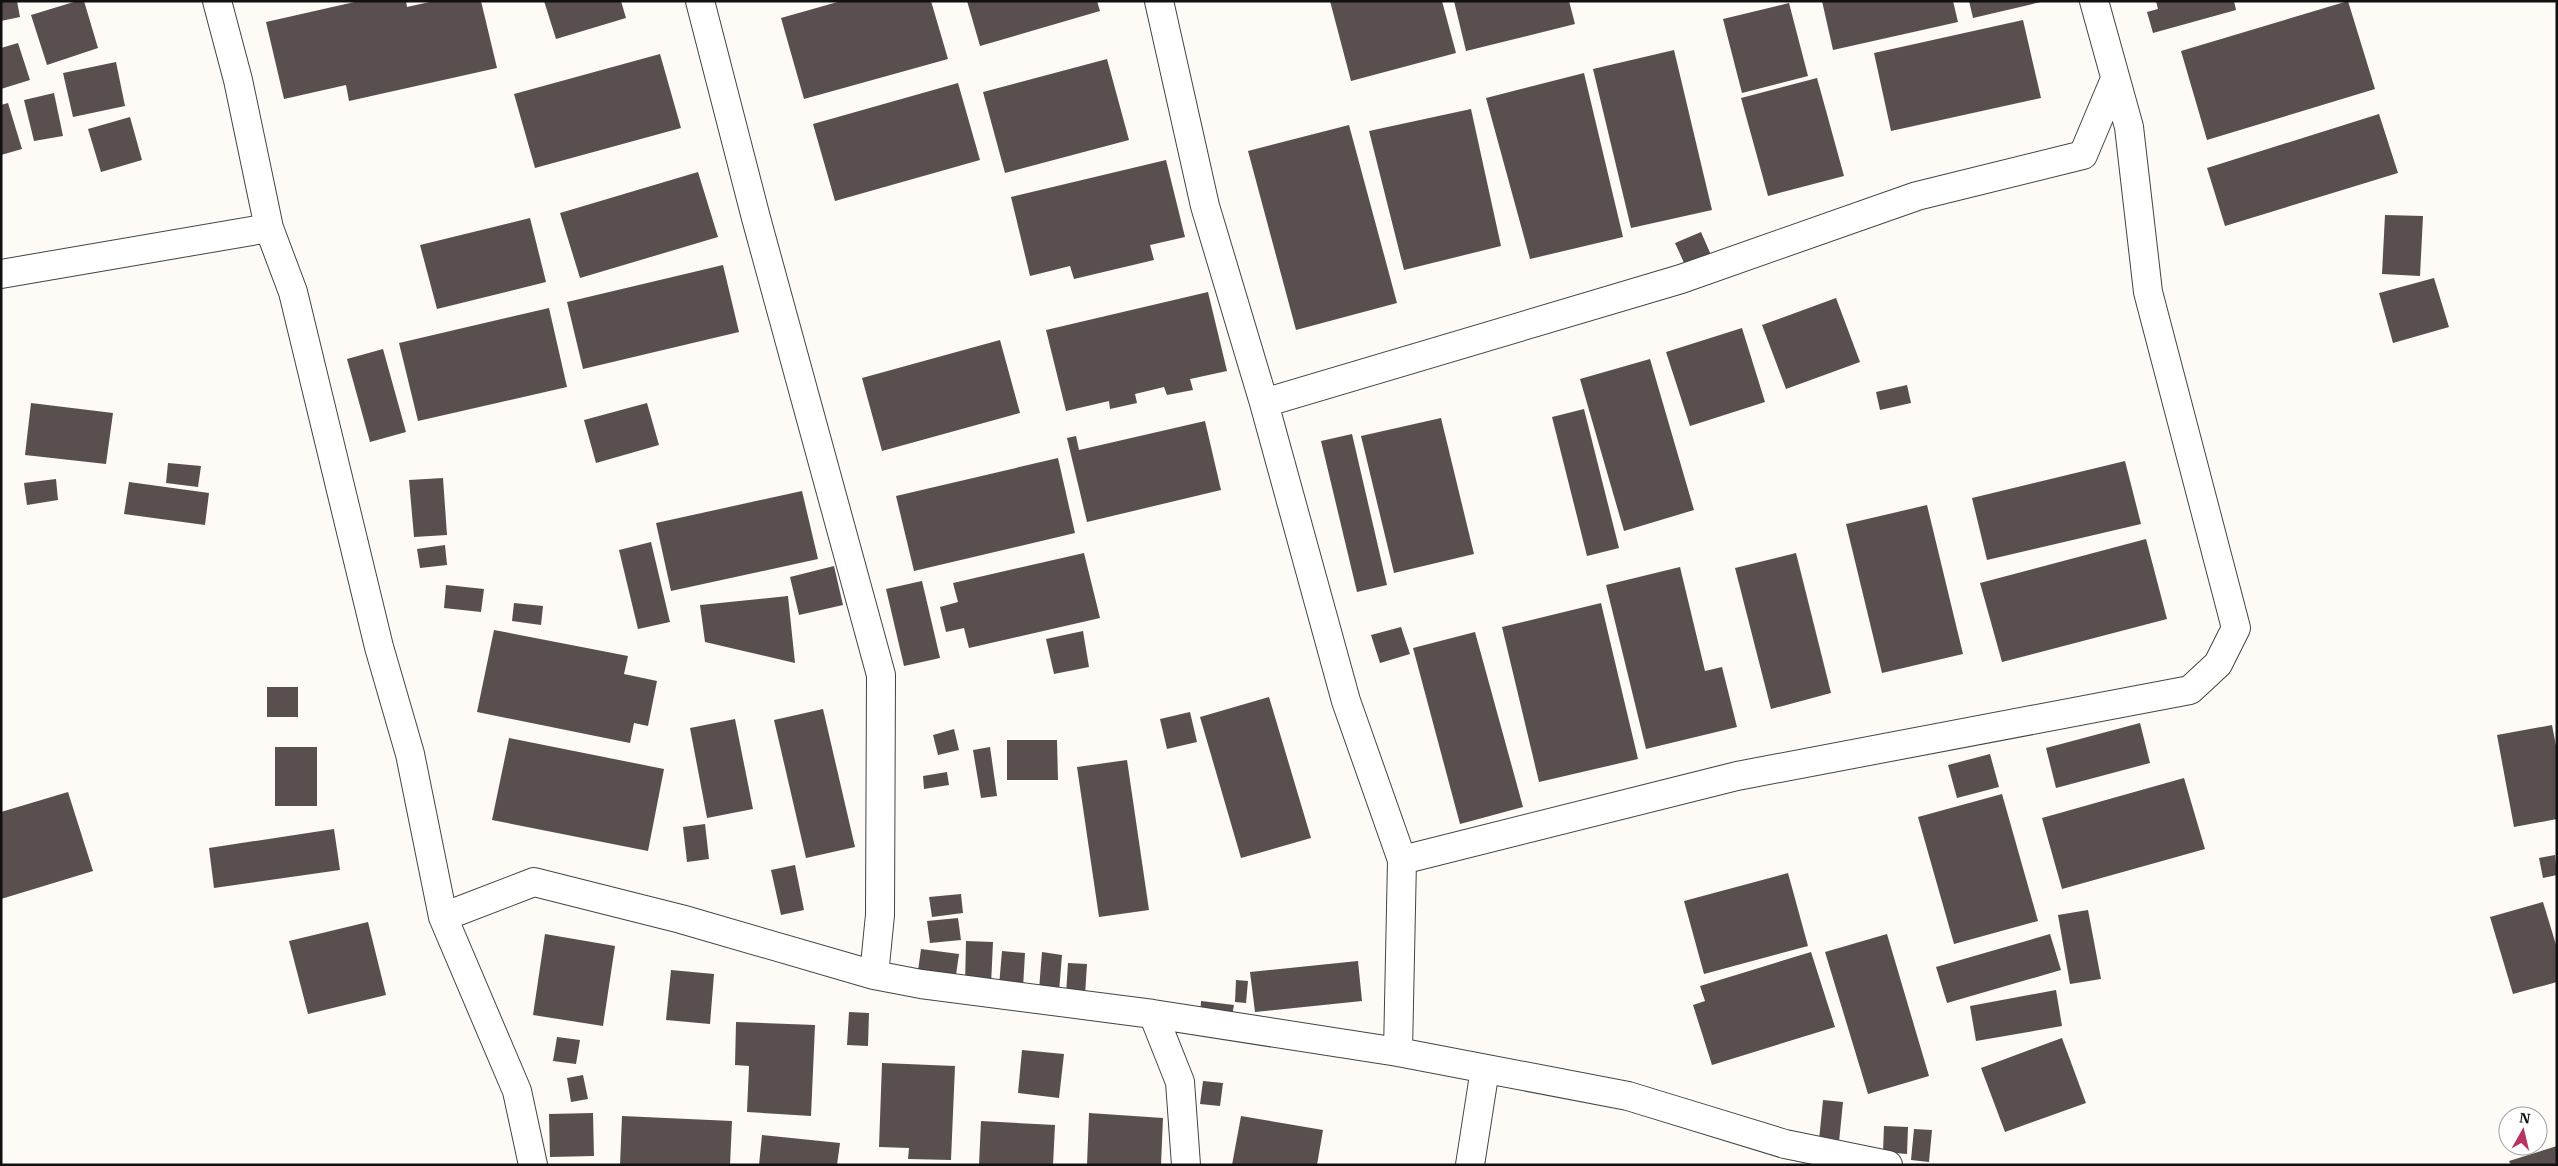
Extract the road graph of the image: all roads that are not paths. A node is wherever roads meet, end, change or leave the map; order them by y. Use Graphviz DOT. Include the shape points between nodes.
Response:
graph roads {
  1 [pos="218,1"];
  2 [pos="700,1"];
  3 [pos="1159,1"];
  4 [pos="2094,1"];
  5 [pos="2115,79"];
  6 [pos="269,228"];
  7 [pos="1,274"];
  8 [pos="1264,403"];
  9 [pos="1402,860"];
  10 [pos="443,917"];
  11 [pos="874,975"];
  12 [pos="1153,1014"];
  13 [pos="1398,1052"];
  14 [pos="1485,1069"];
  15 [pos="533,1165"];
  16 [pos="1186,1165"];
  17 [pos="1470,1165"];
  18 [pos="1888,1165"];
  1 -- 6 [label="street"];
  2 -- 11 [label="street" via="881,676 880,915"];
  3 -- 8 [label="street" via="1205,206"];
  4 -- 5 [label="street"];
  5 -- 8 [label="street" via="2083,155 1917,196 1681,279"];
  5 -- 9 [label="street" via="2129,127 2148,292 2236,628 2218,664 2190,690 1737,776"];
  6 -- 7 [label="street"];
  6 -- 10 [label="street" via="293,292 380,646 410,754"];
  8 -- 9 [label="street" via="1346,702"];
  9 -- 13 [label="street"];
  10 -- 11 [label="street" via="534,882 681,919"];
  10 -- 15 [label="street" via="517,1092"];
  11 -- 12 [label="street"];
  12 -- 13 [label="street"];
  12 -- 16 [label="street" via="1180,1082"];
  13 -- 14 [label="street"];
  14 -- 17 [label="street"];
  14 -- 18 [label="street" via="1628,1096 1785,1144"];
}
